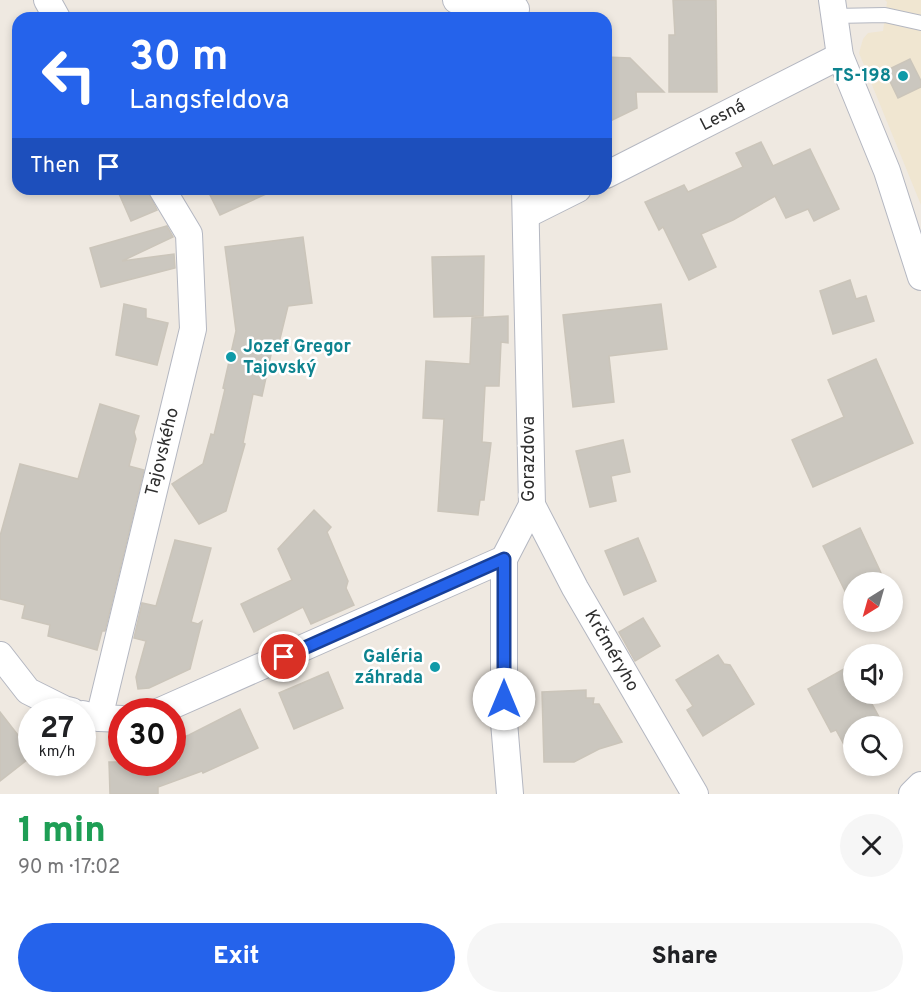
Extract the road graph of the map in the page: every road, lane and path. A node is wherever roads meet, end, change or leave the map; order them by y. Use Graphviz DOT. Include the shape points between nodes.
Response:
graph roads {
  1 [pos="456,0"];
  2 [pos="833,8"];
  3 [pos="516,9"];
  4 [pos="921,23"];
  5 [pos="840,56"];
  6 [pos="612,172"];
  7 [pos="166,195"];
  8 [pos="525,195"];
  9 [pos="566,195"];
  10 [pos="526,215"];
  11 [pos="921,277"];
  12 [pos="532,505"];
  13 [pos="504,559"];
  14 [pos="0,655"];
  15 [pos="42,698"];
  16 [pos="186,700"];
  17 [pos="101,717"];
  18 [pos="921,785"];
  19 [pos="510,794"];
  20 [pos="695,794"];
  21 [pos="912,794"];
  1 -- 3 [label="street"];
  2 -- 4 [label="lane"];
  2 -- 5 [label="street"];
  5 -- 6 [label="street, Lesná"];
  5 -- 11 [label="street" via="887,171"];
  7 -- 17 [label="street, Tajovského" via="189,234 193,328"];
  8 -- 10 [label="street, Gorazdova"];
  9 -- 10 [label="street"];
  10 -- 12 [label="street, Gorazdova"];
  12 -- 13 [label="street, Gorazdova"];
  12 -- 20 [label="street, Krčméryho" via="575,588"];
  13 -- 16 [label="street"];
  13 -- 19 [label="street, Gorazdova" via="504,722"];
  14 -- 15 [label="street" via="28,691"];
  18 -- 21 [label="street"];
}
